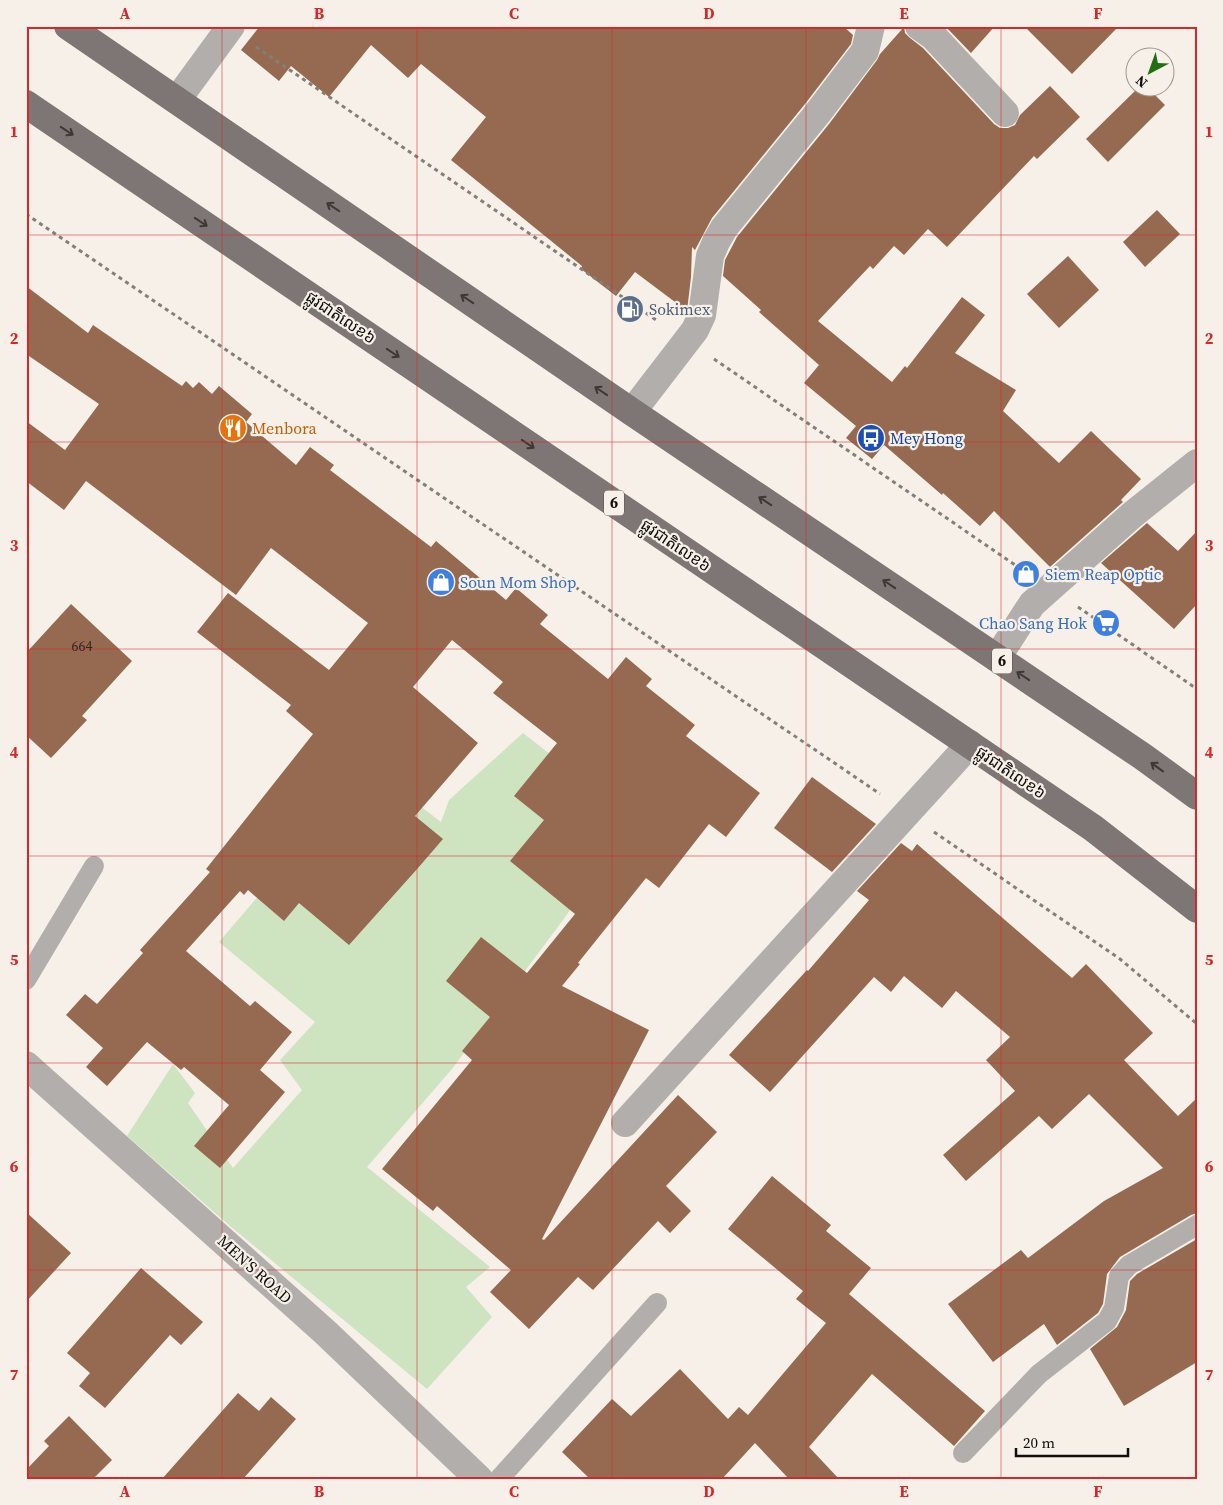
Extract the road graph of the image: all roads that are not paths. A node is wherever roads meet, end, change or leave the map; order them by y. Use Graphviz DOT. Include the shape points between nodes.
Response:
graph roads {
  1 [pos="68,26"];
  2 [pos="231,26"];
  3 [pos="871,26"];
  4 [pos="919,26"];
  5 [pos="177,100"];
  6 [pos="26,104"];
  7 [pos="1005,113"];
  8 [pos="632,412"];
  9 [pos="1197,463"];
  10 [pos="997,658"];
  11 [pos="970,744"];
  12 [pos="1197,796"];
  13 [pos="94,866"];
  14 [pos="1197,909"];
  15 [pos="26,980"];
  16 [pos="26,1065"];
  17 [pos="625,1123"];
  18 [pos="1197,1225"];
  19 [pos="657,1303"];
  20 [pos="963,1453"];
  21 [pos="479,1479"];
  22 [pos="499,1479"];
  1 -- 5 [label="main road, 6"];
  2 -- 5 [label="street"];
  3 -- 8 [label="street" via="865,51 724,228 710,256 702,315 695,330"];
  4 -- 7 [label="street" via="933,36"];
  8 -- 5 [label="main road, 6, one-way"];
  6 -- 11 [label="main road, ផ្លូវជាតិលេខ៦ / 6, one-way"];
  10 -- 8 [label="main road, 6, one-way"];
  9 -- 10 [label="street" via="1132,515 1032,604"];
  12 -- 10 [label="main road, 6, one-way"];
  11 -- 14 [label="main road, ផ្លូវជាតិលេខ៦ / 6" via="1093,828"];
  11 -- 17 [label="street"];
  13 -- 15 [label="lane"];
  16 -- 21 [label="street, MEN'S ROAD" via="325,1332"];
  18 -- 20 [label="lane" via="1129,1265 1119,1276 1114,1308 1107,1321 1027,1385"];
  19 -- 22 [label="lane"];
}
